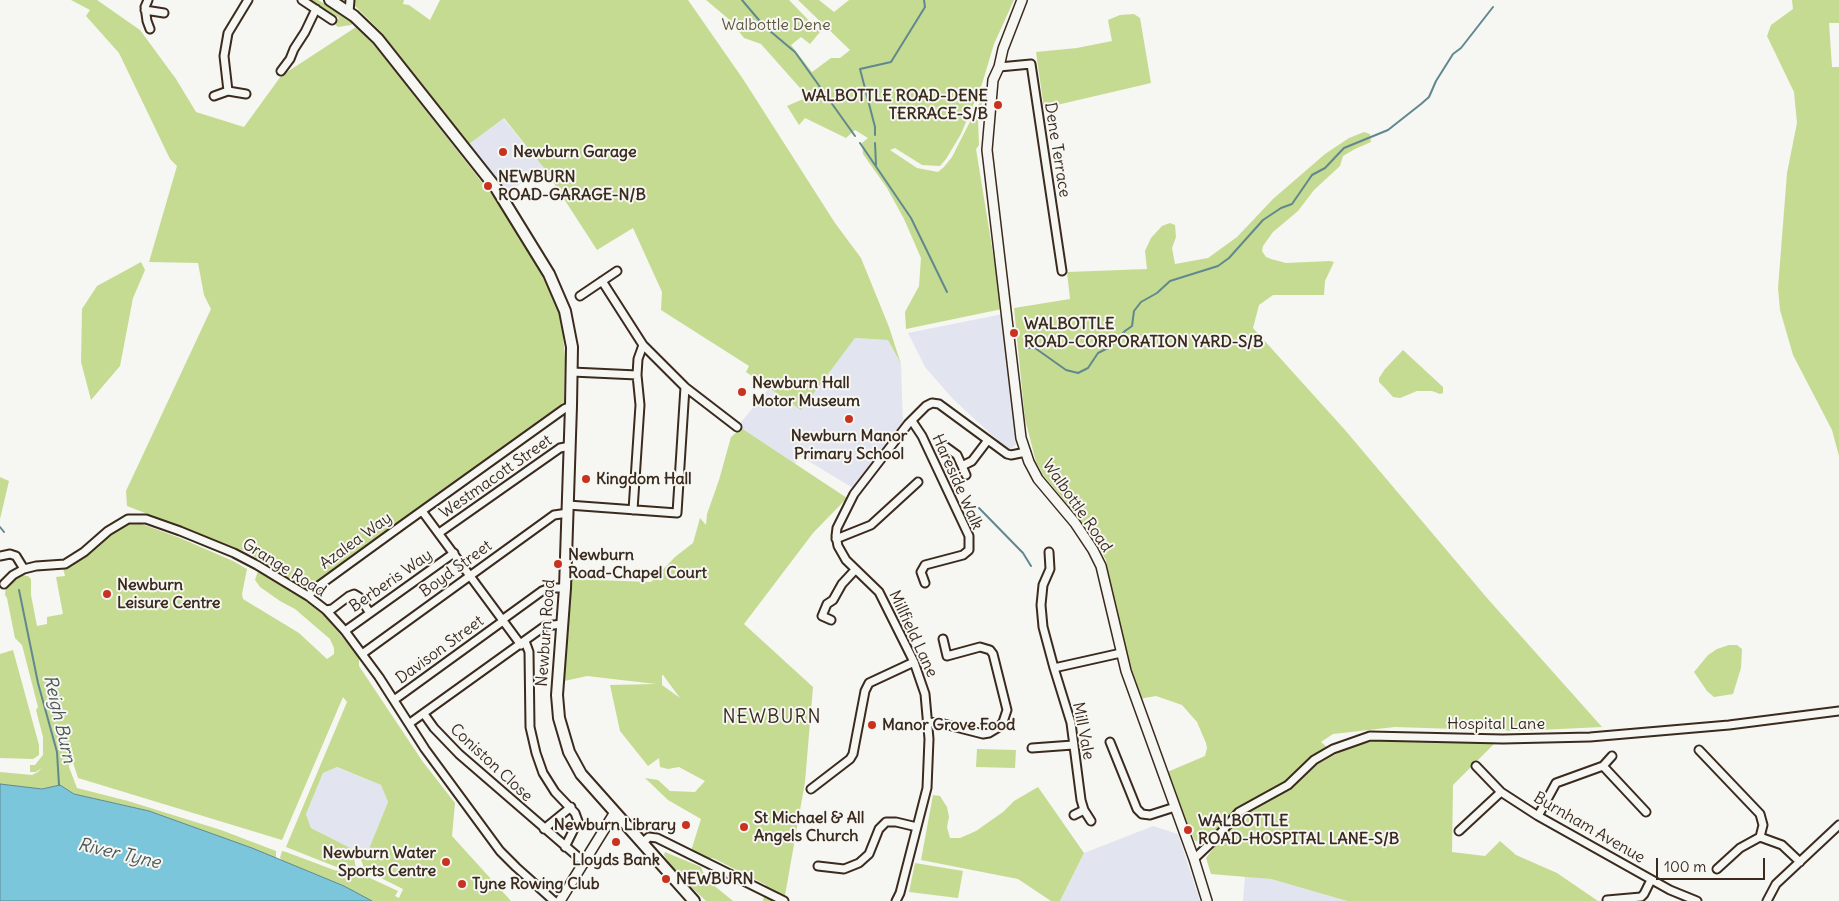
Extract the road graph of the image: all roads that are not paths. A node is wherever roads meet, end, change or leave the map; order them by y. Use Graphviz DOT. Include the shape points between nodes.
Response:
graph roads {
  1 [pos="148,0"];
  2 [pos="248,0"];
  3 [pos="302,0"];
  4 [pos="330,0"];
  5 [pos="350,0"];
  6 [pos="1022,0"];
  7 [pos="316,9"];
  8 [pos="145,10"];
  9 [pos="349,12"];
  10 [pos="164,13"];
  11 [pos="332,20"];
  12 [pos="150,29"];
  13 [pos="999,67"];
  14 [pos="281,71"];
  15 [pos="228,91"];
  16 [pos="246,94"];
  17 [pos="214,96"];
  18 [pos="618,271"];
  19 [pos="1062,271"];
  20 [pos="602,281"];
  21 [pos="580,296"];
  22 [pos="643,345"];
  23 [pos="572,372"];
  24 [pos="637,375"];
  25 [pos="685,387"];
  26 [pos="571,406"];
  27 [pos="912,421"];
  28 [pos="737,427"];
  29 [pos="988,440"];
  30 [pos="570,446"];
  31 [pos="946,447"];
  32 [pos="1026,452"];
  33 [pos="962,466"];
  34 [pos="966,475"];
  35 [pos="918,482"];
  36 [pos="568,509"];
  37 [pos="633,510"];
  38 [pos="422,511"];
  39 [pos="439,533"];
  40 [pos="836,540"];
  41 [pos="1049,552"];
  42 [pos="454,553"];
  43 [pos="0,556"];
  44 [pos="24,569"];
  45 [pos="855,570"];
  46 [pos="470,576"];
  47 [pos="925,583"];
  48 [pos="4,584"];
  49 [pos="565,588"];
  50 [pos="308,596"];
  51 [pos="326,610"];
  52 [pos="370,613"];
  53 [pos="831,620"];
  54 [pos="502,621"];
  55 [pos="562,624"];
  56 [pos="345,631"];
  57 [pos="943,639"];
  58 [pos="523,643"];
  59 [pos="1121,652"];
  60 [pos="362,654"];
  61 [pos="914,662"];
  62 [pos="1054,668"];
  63 [pos="394,700"];
  64 [pos="1839,711"];
  65 [pos="424,714"];
  66 [pos="928,722"];
  67 [pos="410,724"];
  68 [pos="1110,742"];
  69 [pos="1073,745"];
  70 [pos="1032,748"];
  71 [pos="1699,750"];
  72 [pos="1612,756"];
  73 [pos="1476,766"];
  74 [pos="1603,766"];
  75 [pos="811,789"];
  76 [pos="1501,792"];
  77 [pos="1175,807"];
  78 [pos="571,808"];
  79 [pos="1084,810"];
  80 [pos="615,812"];
  81 [pos="1646,812"];
  82 [pos="1074,816"];
  83 [pos="1538,816"];
  84 [pos="1091,821"];
  85 [pos="1839,825"];
  86 [pos="917,827"];
  87 [pos="544,829"];
  88 [pos="1459,830"];
  89 [pos="1760,837"];
  90 [pos="642,843"];
  91 [pos="565,847"];
  92 [pos="1194,859"];
  93 [pos="1800,862"];
  94 [pos="585,863"];
  95 [pos="818,866"];
  96 [pos="1717,869"];
  97 [pos="1651,880"];
  98 [pos="1607,900"];
  99 [pos="554,901"];
  100 [pos="560,901"];
  101 [pos="694,901"];
  102 [pos="784,901"];
  103 [pos="896,901"];
  104 [pos="1207,901"];
  105 [pos="1697,901"];
  106 [pos="1767,901"];
  1 -- 8 [label="street"];
  2 -- 15 [label="street" via="228,33 224,56"];
  3 -- 7 [label="street"];
  4 -- 9 [label="main road"];
  5 -- 9 [label="street"];
  6 -- 13 [label="street, Walbottle Road"];
  7 -- 11 [label="street"];
  7 -- 14 [label="street"];
  8 -- 10 [label="street"];
  8 -- 12 [label="street"];
  9 -- 23 [label="main road, Newburn Road" via="378,39 509,207 549,274 564,311 571,338"];
  13 -- 19 [label="street, Dene Terrace" via="1031,64"];
  13 -- 32 [label="street, Walbottle Road" via="993,80 987,150 1019,425"];
  15 -- 16 [label="street"];
  15 -- 17 [label="street"];
  18 -- 20 [label="street"];
  20 -- 21 [label="street"];
  20 -- 22 [label="street"];
  22 -- 24 [label="street"];
  22 -- 25 [label="street"];
  23 -- 24 [label="street"];
  23 -- 26 [label="main road, Newburn Road"];
  24 -- 37 [label="street" via="640,405"];
  25 -- 28 [label="street"];
  25 -- 37 [label="street" via="676,513"];
  26 -- 30 [label="main road, Newburn Road"];
  26 -- 38 [label="street, Azalea Way"];
  27 -- 29 [label="street" via="926,406 939,404"];
  27 -- 40 [label="street" via="854,494 837,528"];
  27 -- 47 [label="street, Hareside Walk" via="969,536 969,550 964,555 925,565 921,572"];
  29 -- 32 [label="street" via="1007,454"];
  29 -- 33 [label="street" via="972,461"];
  30 -- 36 [label="main road, Newburn Road"];
  30 -- 39 [label="street, Westmacott Street" via="560,448"];
  31 -- 33 [label="street" via="957,455"];
  32 -- 59 [label="street, Walbottle Road" via="1038,479 1075,523 1098,559"];
  33 -- 34 [label="street"];
  35 -- 40 [label="street" via="871,525"];
  36 -- 37 [label="street"];
  36 -- 46 [label="street, Boyd Street" via="554,515"];
  36 -- 49 [label="main road, Newburn Road"];
  38 -- 39 [label="street"];
  38 -- 50 [label="street, Azalea Way"];
  39 -- 42 [label="street"];
  40 -- 45 [label="street, Millfield Lane"];
  41 -- 62 [label="street, Mill Vale" via="1050,569 1043,585 1041,605"];
  42 -- 46 [label="street"];
  42 -- 52 [label="street, Berberis Way"];
  43 -- 44 [label="street" via="16,556"];
  44 -- 48 [label="street, Grange Road"];
  44 -- 50 [label="street, Grange Road" via="65,564 121,521 138,518 234,552"];
  45 -- 53 [label="street" via="827,604 822,616"];
  45 -- 61 [label="street, Millfield Lane" via="879,592"];
  46 -- 54 [label="street"];
  46 -- 60 [label="street, Boyd Street"];
  49 -- 54 [label="street, Davison Street" via="542,591"];
  49 -- 55 [label="main road, Newburn Road"];
  50 -- 51 [label="street, Grange Road"];
  51 -- 52 [label="street" via="354,594"];
  51 -- 56 [label="street, Grange Road"];
  52 -- 56 [label="street, Berberis Way"];
  54 -- 58 [label="street"];
  54 -- 63 [label="street, Davison Street"];
  55 -- 58 [label="street" via="546,626"];
  55 -- 80 [label="main road, Newburn Road" via="557,695 561,729 581,774"];
  56 -- 60 [label="street, Grange Road"];
  57 -- 66 [label="street" via="947,656 980,647 990,650 1007,710 1000,727 983,734"];
  58 -- 65 [label="street"];
  58 -- 78 [label="street, Coniston Close" via="529,652 530,727 536,753 555,792"];
  59 -- 62 [label="street"];
  59 -- 77 [label="street, Walbottle Road"];
  60 -- 63 [label="street, Grange Road"];
  61 -- 66 [label="street, Millfield Lane" via="925,694"];
  61 -- 75 [label="street" via="869,683 864,691 853,754"];
  62 -- 69 [label="street, Mill Vale" via="1071,723"];
  63 -- 67 [label="street, Grange Road"];
  64 -- 92 [label="street, Hospital Lane" via="1590,737 1370,736 1333,749 1314,760 1288,785 1239,812"];
  65 -- 67 [label="street"];
  65 -- 87 [label="street, Coniston Close" via="459,754"];
  66 -- 86 [label="street, Millfield Lane" via="929,771"];
  67 -- 99 [label="street, Grange Road" via="500,851"];
  68 -- 77 [label="street" via="1137,809 1142,814 1150,815"];
  69 -- 70 [label="street"];
  69 -- 79 [label="street, Mill Vale"];
  71 -- 89 [label="street" via="1760,814 1763,825"];
  72 -- 74 [label="street"];
  73 -- 76 [label="street, Burnham Avenue"];
  74 -- 81 [label="street"];
  74 -- 83 [label="street" via="1556,783"];
  76 -- 83 [label="street, Burnham Avenue"];
  76 -- 88 [label="street"];
  77 -- 92 [label="street, Walbottle Road"];
  78 -- 87 [label="street"];
  78 -- 91 [label="street" via="578,821"];
  79 -- 82 [label="street"];
  79 -- 84 [label="street, Mill Vale"];
  80 -- 90 [label="main road, Newburn Road"];
  80 -- 94 [label="street"];
  83 -- 97 [label="street, Burnham Avenue"];
  85 -- 93 [label="street"];
  86 -- 95 [label="street" via="886,822 879,829 869,854 859,863 844,869"];
  86 -- 103 [label="street, Millfield Lane"];
  87 -- 91 [label="street, Coniston Close"];
  89 -- 93 [label="street" via="1782,844"];
  89 -- 96 [label="street" via="1740,848"];
  90 -- 101 [label="main road, Newburn Road"];
  90 -- 102 [label="street" via="649,837 657,838"];
  91 -- 94 [label="street, Coniston Close"];
  92 -- 104 [label="street, Walbottle Road"];
  93 -- 106 [label="street" via="1776,884"];
  94 -- 100 [label="street"];
  97 -- 98 [label="street" via="1641,897"];
  97 -- 105 [label="street, Burnham Avenue"];
}
